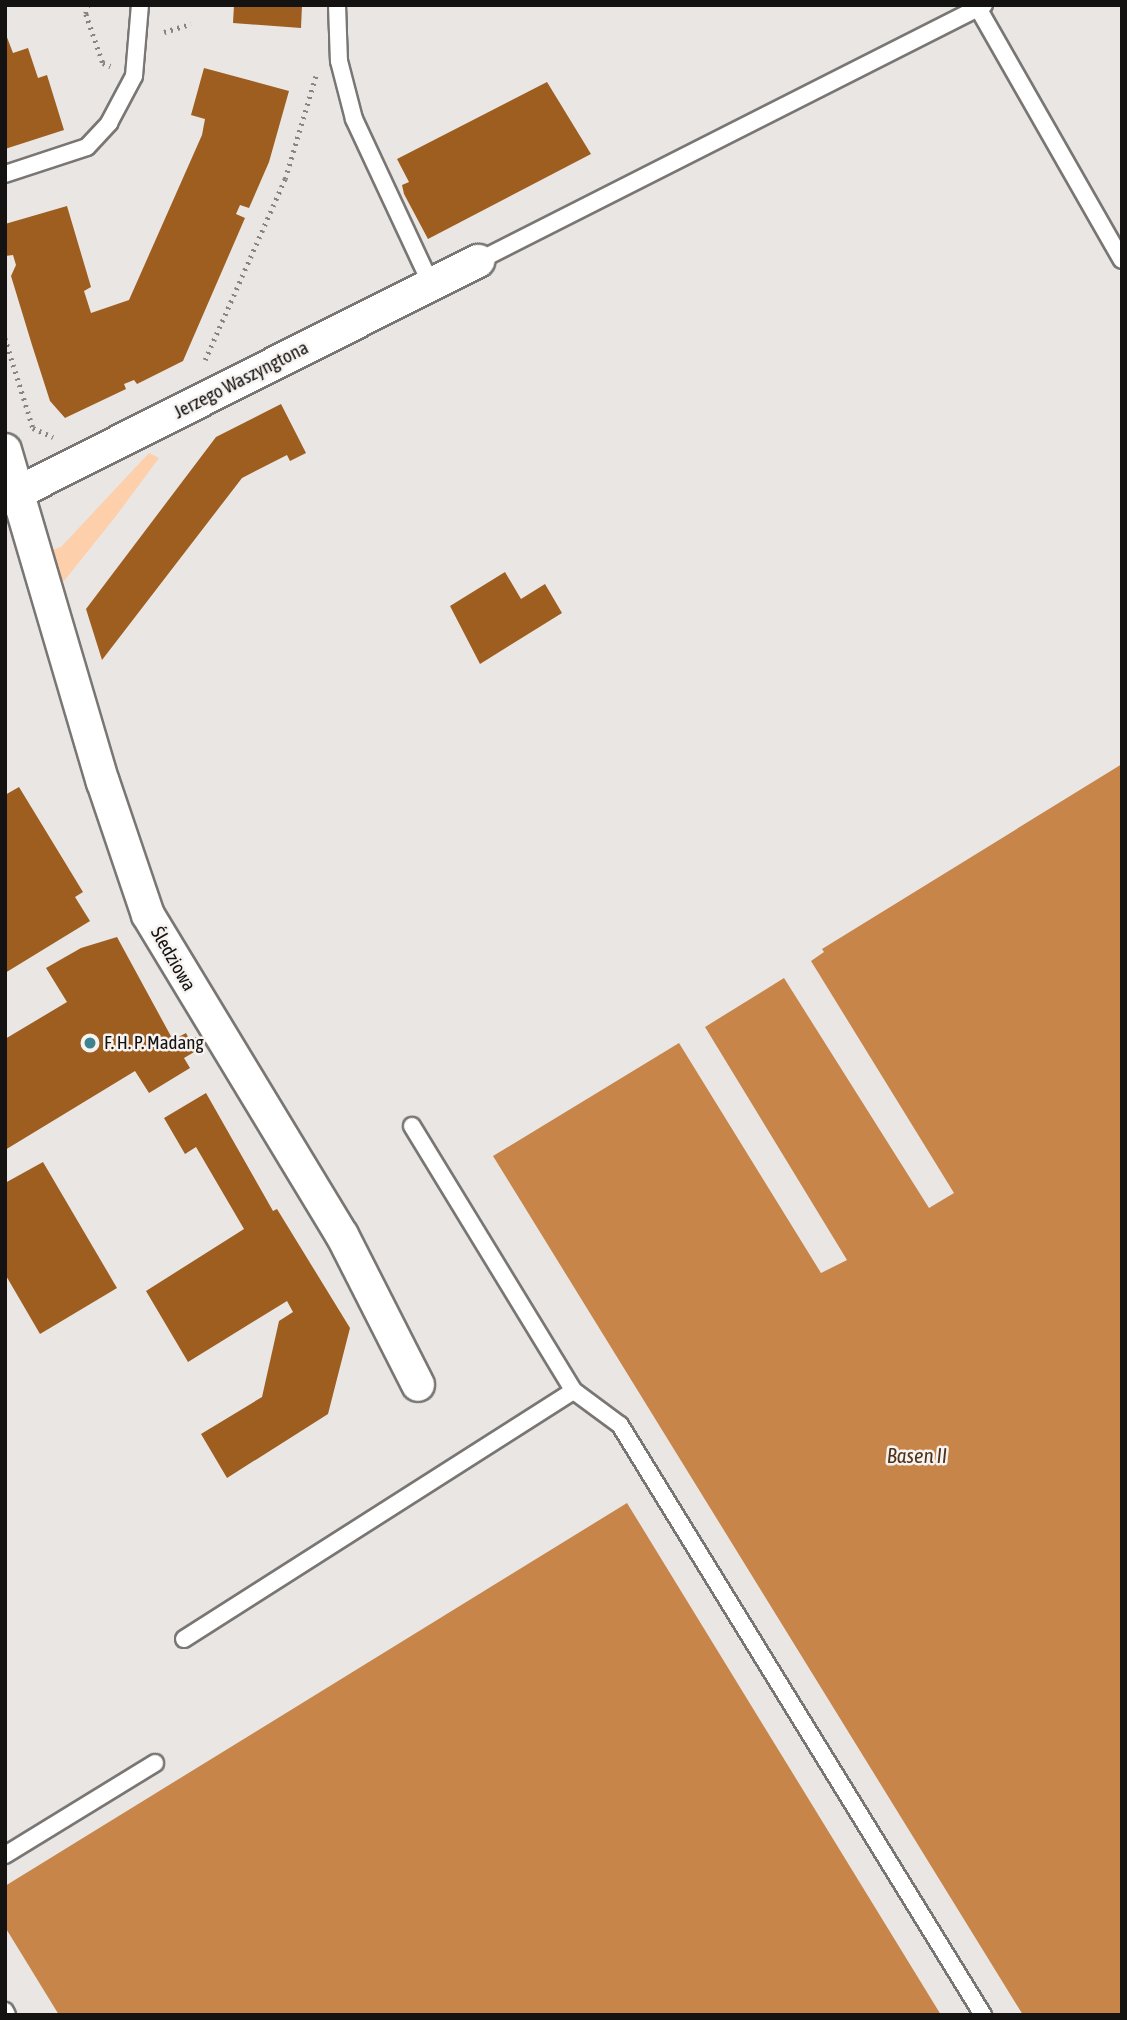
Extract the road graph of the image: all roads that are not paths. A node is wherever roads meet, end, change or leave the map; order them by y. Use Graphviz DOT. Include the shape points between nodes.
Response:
graph roads {
  1 [pos="140,5"];
  2 [pos="337,5"];
  3 [pos="981,7"];
  4 [pos="5,174"];
  5 [pos="1122,260"];
  6 [pos="478,261"];
  7 [pos="431,284"];
  8 [pos="5,450"];
  9 [pos="12,496"];
  10 [pos="412,1126"];
  11 [pos="418,1385"];
  12 [pos="574,1391"];
  13 [pos="184,1639"];
  14 [pos="155,1763"];
  15 [pos="5,1855"];
  16 [pos="982,2015"];
  1 -- 4 [label="lane" via="136,66 109,123 87,147"];
  2 -- 7 [label="lane" via="339,61 354,119"];
  3 -- 5 [label="lane"];
  3 -- 6 [label="lane"];
  6 -- 7 [label="street, Jerzego Waszyngtona"];
  7 -- 9 [label="street, Jerzego Waszyngtona"];
  8 -- 9 [label="street, Śledziowa"];
  9 -- 11 [label="street, Śledziowa" via="148,915 342,1236"];
  10 -- 12 [label="lane"];
  12 -- 13 [label="lane"];
  12 -- 16 [label="lane" via="620,1425"];
  14 -- 15 [label="lane"];
}
